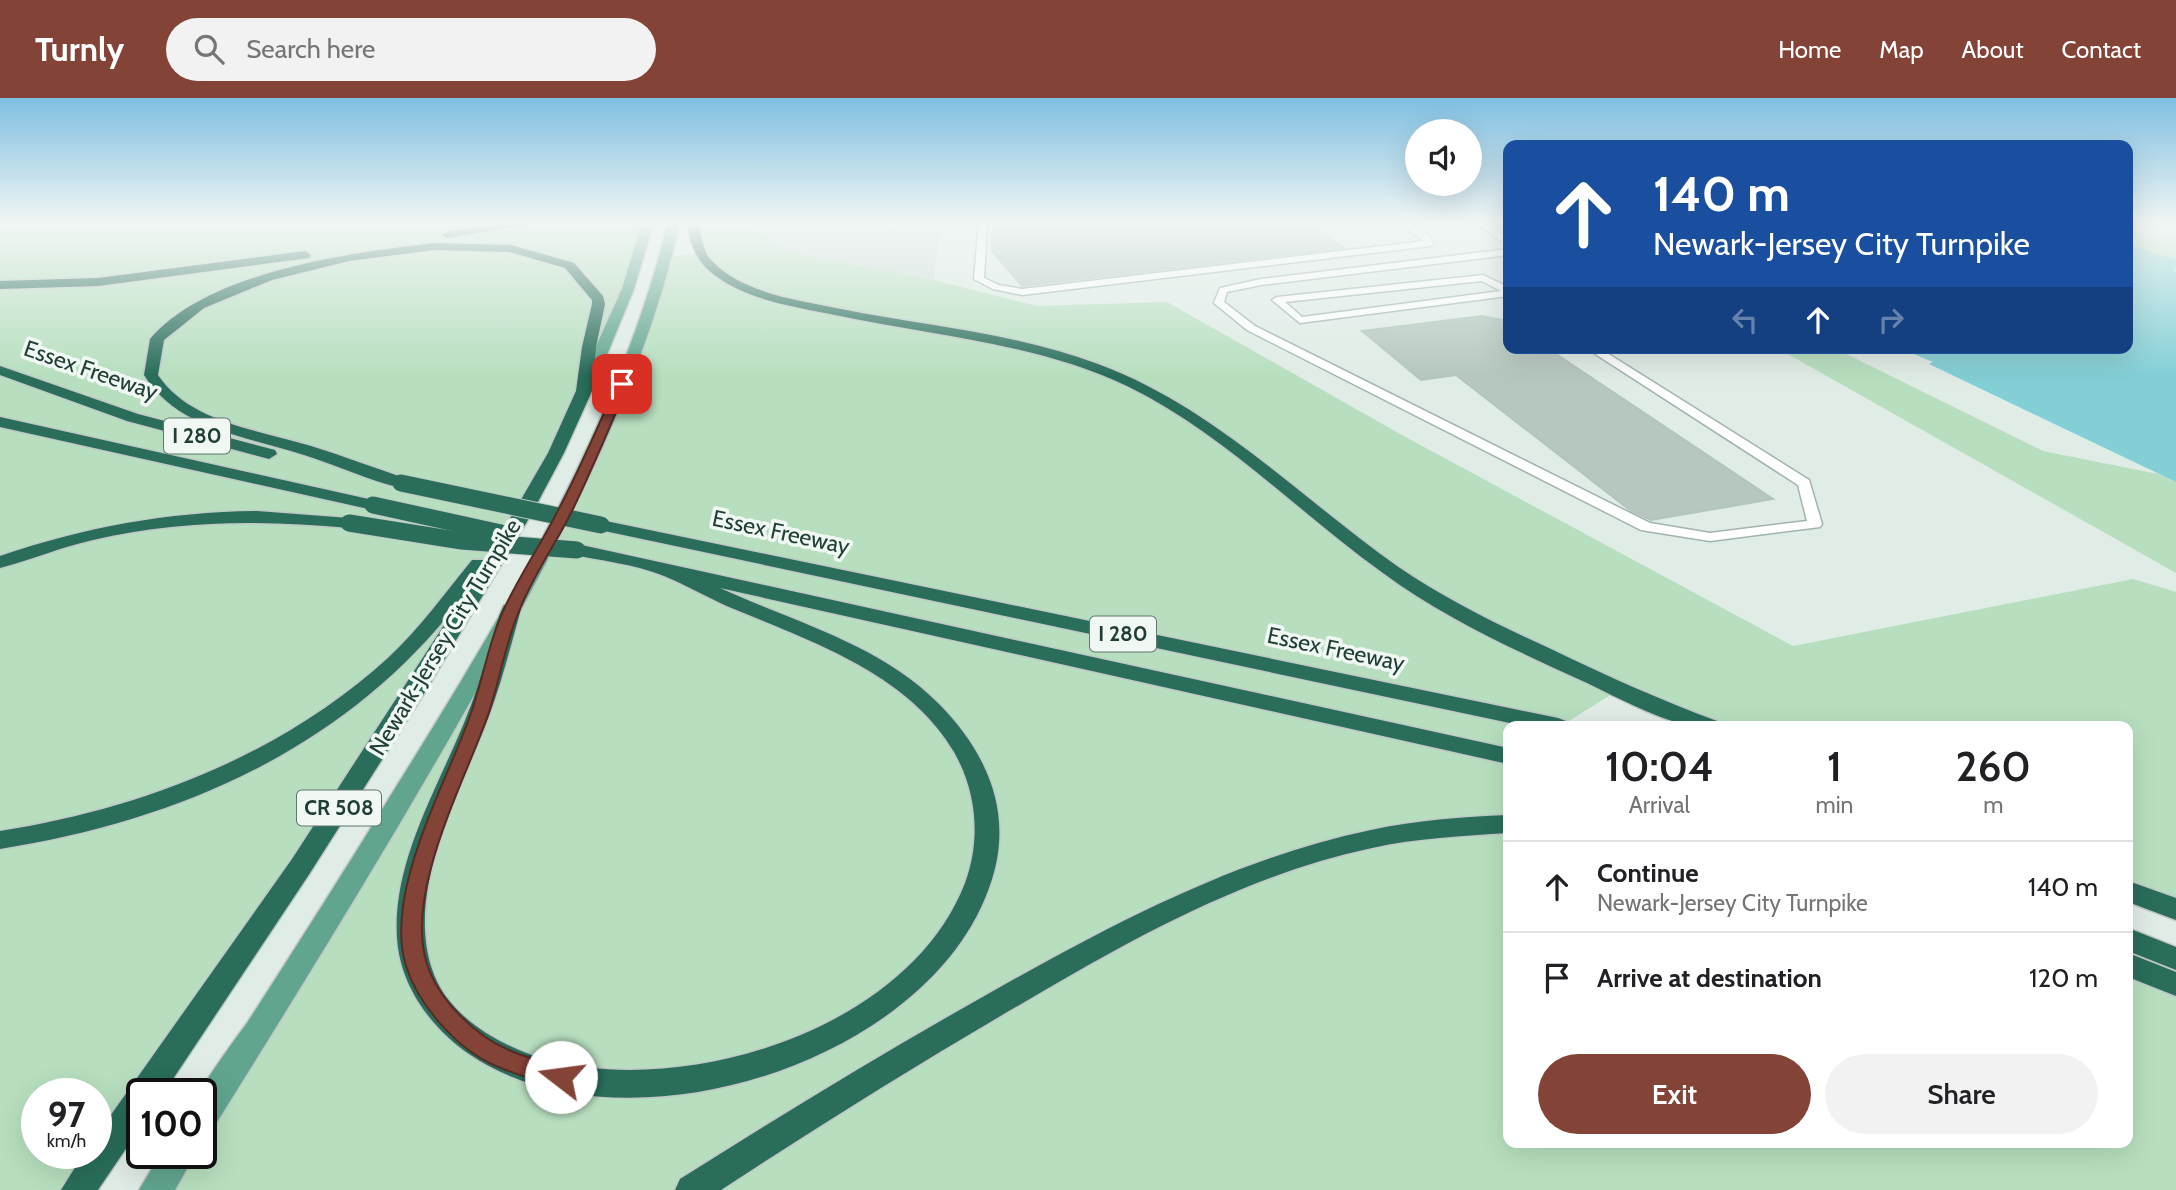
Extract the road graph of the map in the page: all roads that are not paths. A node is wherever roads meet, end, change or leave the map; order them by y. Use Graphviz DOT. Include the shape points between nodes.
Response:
graph roads {
  1 [pos="171,273"];
  2 [pos="283,273"];
  3 [pos="579,273"];
  4 [pos="633,273"];
  5 [pos="661,273"];
  6 [pos="720,273"];
  7 [pos="979,273"];
  8 [pos="1181,273"];
  9 [pos="1335,273"];
  10 [pos="0,285"];
  11 [pos="1503,289"];
  12 [pos="1503,293"];
  13 [pos="1600,354"];
  14 [pos="0,370"];
  15 [pos="586,386"];
  16 [pos="0,422"];
  17 [pos="401,483"];
  18 [pos="521,514"];
  19 [pos="577,550"];
  20 [pos="0,562"];
  21 [pos="663,568"];
  22 [pos="512,609"];
  23 [pos="1534,721"];
  24 [pos="1697,721"];
  25 [pos="1503,755"];
  26 [pos="1503,824"];
  27 [pos="0,839"];
  28 [pos="2133,893"];
  29 [pos="2176,909"];
  30 [pos="2133,941"];
  31 [pos="2176,959"];
  32 [pos="2133,967"];
  33 [pos="2176,984"];
  34 [pos="156,1078"];
  35 [pos="217,1095"];
  36 [pos="126,1121"];
  37 [pos="170,1169"];
  38 [pos="78,1190"];
  39 [pos="156,1190"];
  40 [pos="692,1190"];
  1 -- 10 [label="highway" via="114,281"];
  2 -- 17 [label="highway" via="209,301 176,322 155,344 149,359 154,381 189,409 247,433"];
  3 -- 15 [label="highway" via="597,296 599,313 589,345"];
  4 -- 15 [label="main road, Newark-Jersey City Turnpike / CR 508"];
  5 -- 22 [label="main road, Newark-Jersey City Turnpike / CR 508" via="622,384 564,512"];
  6 -- 24 [label="highway" via="754,290 861,317 1054,355 1137,384 1201,421 1390,570 1436,599 1564,664"];
  7 -- 8 [label="lane" via="979,279 996,287 1022,292"];
  9 -- 13 [label="lane" via="1223,290 1219,303 1251,328 1646,527 1710,537 1815,524 1804,483"];
  11 -- 12 [label="lane" via="1483,278 1277,300 1300,320"];
  14 -- 17 [label="highway, Essex Freeway / I 280" via="165,427"];
  15 -- 18 [label="highway, Newark-Jersey City Turnpike / CR 508"];
  16 -- 19 [label="highway, I 280, bridge"];
  17 -- 23 [label="highway, Essex Freeway / I 280, bridge"];
  18 -- 27 [label="highway" via="401,658 315,724 165,799 77,827"];
  18 -- 34 [label="highway, Newark-Jersey City Turnpike / CR 508" via="370,761"];
  19 -- 20 [label="highway, bridge" via="462,541 278,516 163,520 96,531"];
  19 -- 21 [label="highway, I 280"];
  21 -- 22 [label="highway" via="838,645 908,691 930,708 964,748 976,768 988,808 988,850 973,896 946,943 917,973 878,1006 817,1040 713,1075 681,1082 620,1084 531,1069 502,1058 459,1029 441,1010 417,967 412,919 421,870 480,713"];
  21 -- 25 [label="highway, I 280"];
  22 -- 35 [label="main road, Newark-Jersey City Turnpike / CR 508" via="378,840"];
  26 -- 40 [label="highway" via="1374,839 1276,868 1188,903 1091,950 945,1032"];
  28 -- 29 [label="highway"];
  30 -- 31 [label="highway"];
  32 -- 33 [label="highway"];
  36 -- 38 [label="highway"];
  37 -- 39 [label="main road"];
}
